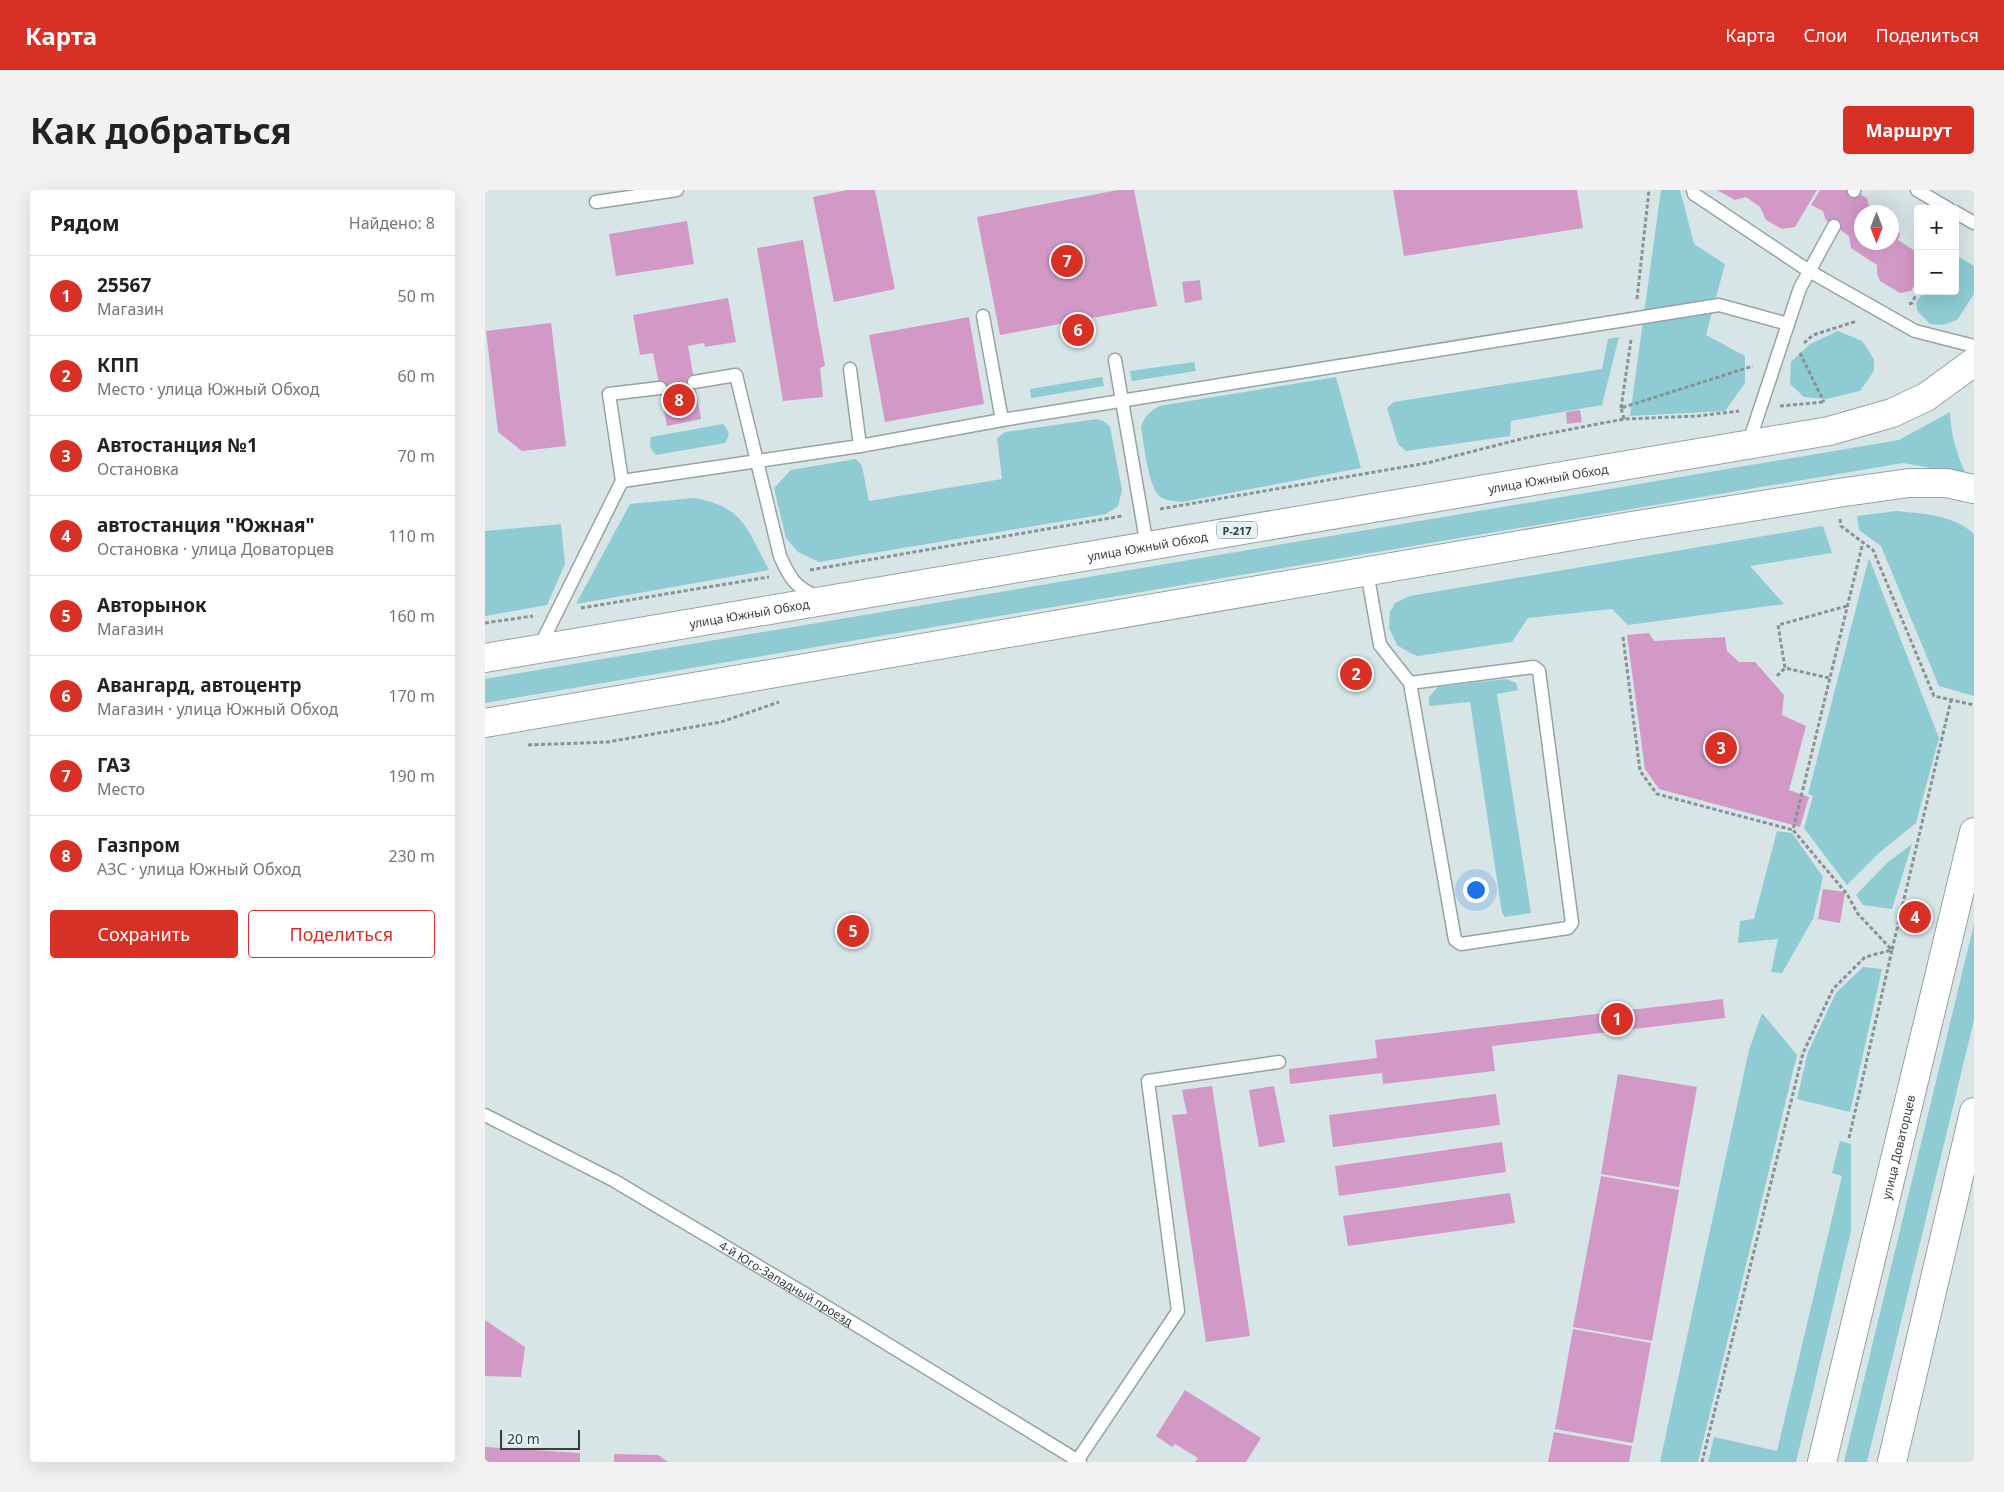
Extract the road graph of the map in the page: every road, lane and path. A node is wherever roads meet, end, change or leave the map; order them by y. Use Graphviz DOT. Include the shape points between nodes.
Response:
graph roads {
  1 [pos="677,190"];
  2 [pos="1693,190"];
  3 [pos="1917,190"];
  4 [pos="597,202"];
  5 [pos="1942,205"];
  6 [pos="1959,214"];
  7 [pos="1974,223"];
  8 [pos="1834,226"];
  9 [pos="1809,271"];
  10 [pos="983,316"];
  11 [pos="1787,324"];
  12 [pos="1974,346"];
  13 [pos="1797,348"];
  14 [pos="1115,360"];
  15 [pos="1974,362"];
  16 [pos="850,369"];
  17 [pos="695,382"];
  18 [pos="660,388"];
  19 [pos="1122,400"];
  20 [pos="1824,402"];
  21 [pos="1002,420"];
  22 [pos="1748,445"];
  23 [pos="860,446"];
  24 [pos="756,461"];
  25 [pos="622,481"];
  26 [pos="1974,489"];
  27 [pos="1863,542"];
  28 [pos="1147,546"];
  29 [pos="1367,572"];
  30 [pos="827,601"];
  31 [pos="1847,606"];
  32 [pos="1623,637"];
  33 [pos="538,650"];
  34 [pos="485,658"];
  35 [pos="1785,668"];
  36 [pos="1777,676"];
  37 [pos="1829,678"];
  38 [pos="1410,683"];
  39 [pos="1951,700"];
  40 [pos="485,723"];
  41 [pos="1793,830"];
  42 [pos="1974,832"];
  43 [pos="1892,950"];
  44 [pos="1279,1062"];
  45 [pos="1974,1112"];
  46 [pos="485,1115"];
  47 [pos="1849,1138"];
  48 [pos="1079,1461"];
  49 [pos="1702,1462"];
  50 [pos="1822,1462"];
  51 [pos="1892,1462"];
  1 -- 4 [label="lane"];
  2 -- 9 [label="lane" via="1694,194"];
  3 -- 5 [label="lane"];
  6 -- 7 [label="lane"];
  8 -- 9 [label="lane"];
  9 -- 11 [label="lane" via="1799,288"];
  9 -- 12 [label="lane" via="1915,332"];
  10 -- 21 [label="lane"];
  11 -- 19 [label="lane" via="1719,305"];
  11 -- 22 [label="lane"];
  13 -- 20 [label="path"];
  14 -- 19 [label="lane"];
  15 -- 22 [label="main road, улица Южный Обход / Р-217" via="1926,397 1893,413 1829,431"];
  16 -- 23 [label="lane"];
  17 -- 24 [label="lane" via="736,375"];
  18 -- 25 [label="lane" via="609,394"];
  19 -- 21 [label="lane"];
  19 -- 28 [label="lane"];
  21 -- 23 [label="lane"];
  22 -- 28 [label="main road, улица Южный Обход / Р-217"];
  23 -- 24 [label="lane"];
  24 -- 25 [label="lane"];
  24 -- 30 [label="lane" via="780,556 788,574 801,590"];
  25 -- 33 [label="lane"];
  26 -- 29 [label="main road" via="1946,483 1909,483 1619,528"];
  27 -- 31 [label="path"];
  28 -- 30 [label="main road, улица Южный Обход / Р-217"];
  29 -- 38 [label="lane" via="1380,645"];
  29 -- 40 [label="main road"];
  30 -- 33 [label="main road, улица Южный Обход / Р-217"];
  31 -- 35 [label="path" via="1778,625"];
  31 -- 37 [label="path"];
  32 -- 41 [label="path" via="1640,771 1657,794"];
  33 -- 34 [label="main road, улица Южный Обход / Р-217"];
  35 -- 36 [label="path"];
  35 -- 37 [label="path"];
  37 -- 41 [label="path"];
  38 -- 38 [label="lane" via="1455,940 1461,944 1568,928 1572,923 1539,671 1534,667"];
  39 -- 43 [label="path"];
  41 -- 43 [label="path" via="1847,894 1859,914"];
  42 -- 50 [label="main road, улица Доваторцев"];
  43 -- 47 [label="path"];
  43 -- 49 [label="path" via="1865,957 1833,989 1803,1053"];
  44 -- 48 [label="lane" via="1148,1081 1178,1311"];
  45 -- 51 [label="main road"];
  46 -- 48 [label="lane, 4-й Юго-Западный проезд" via="613,1180"];
}
